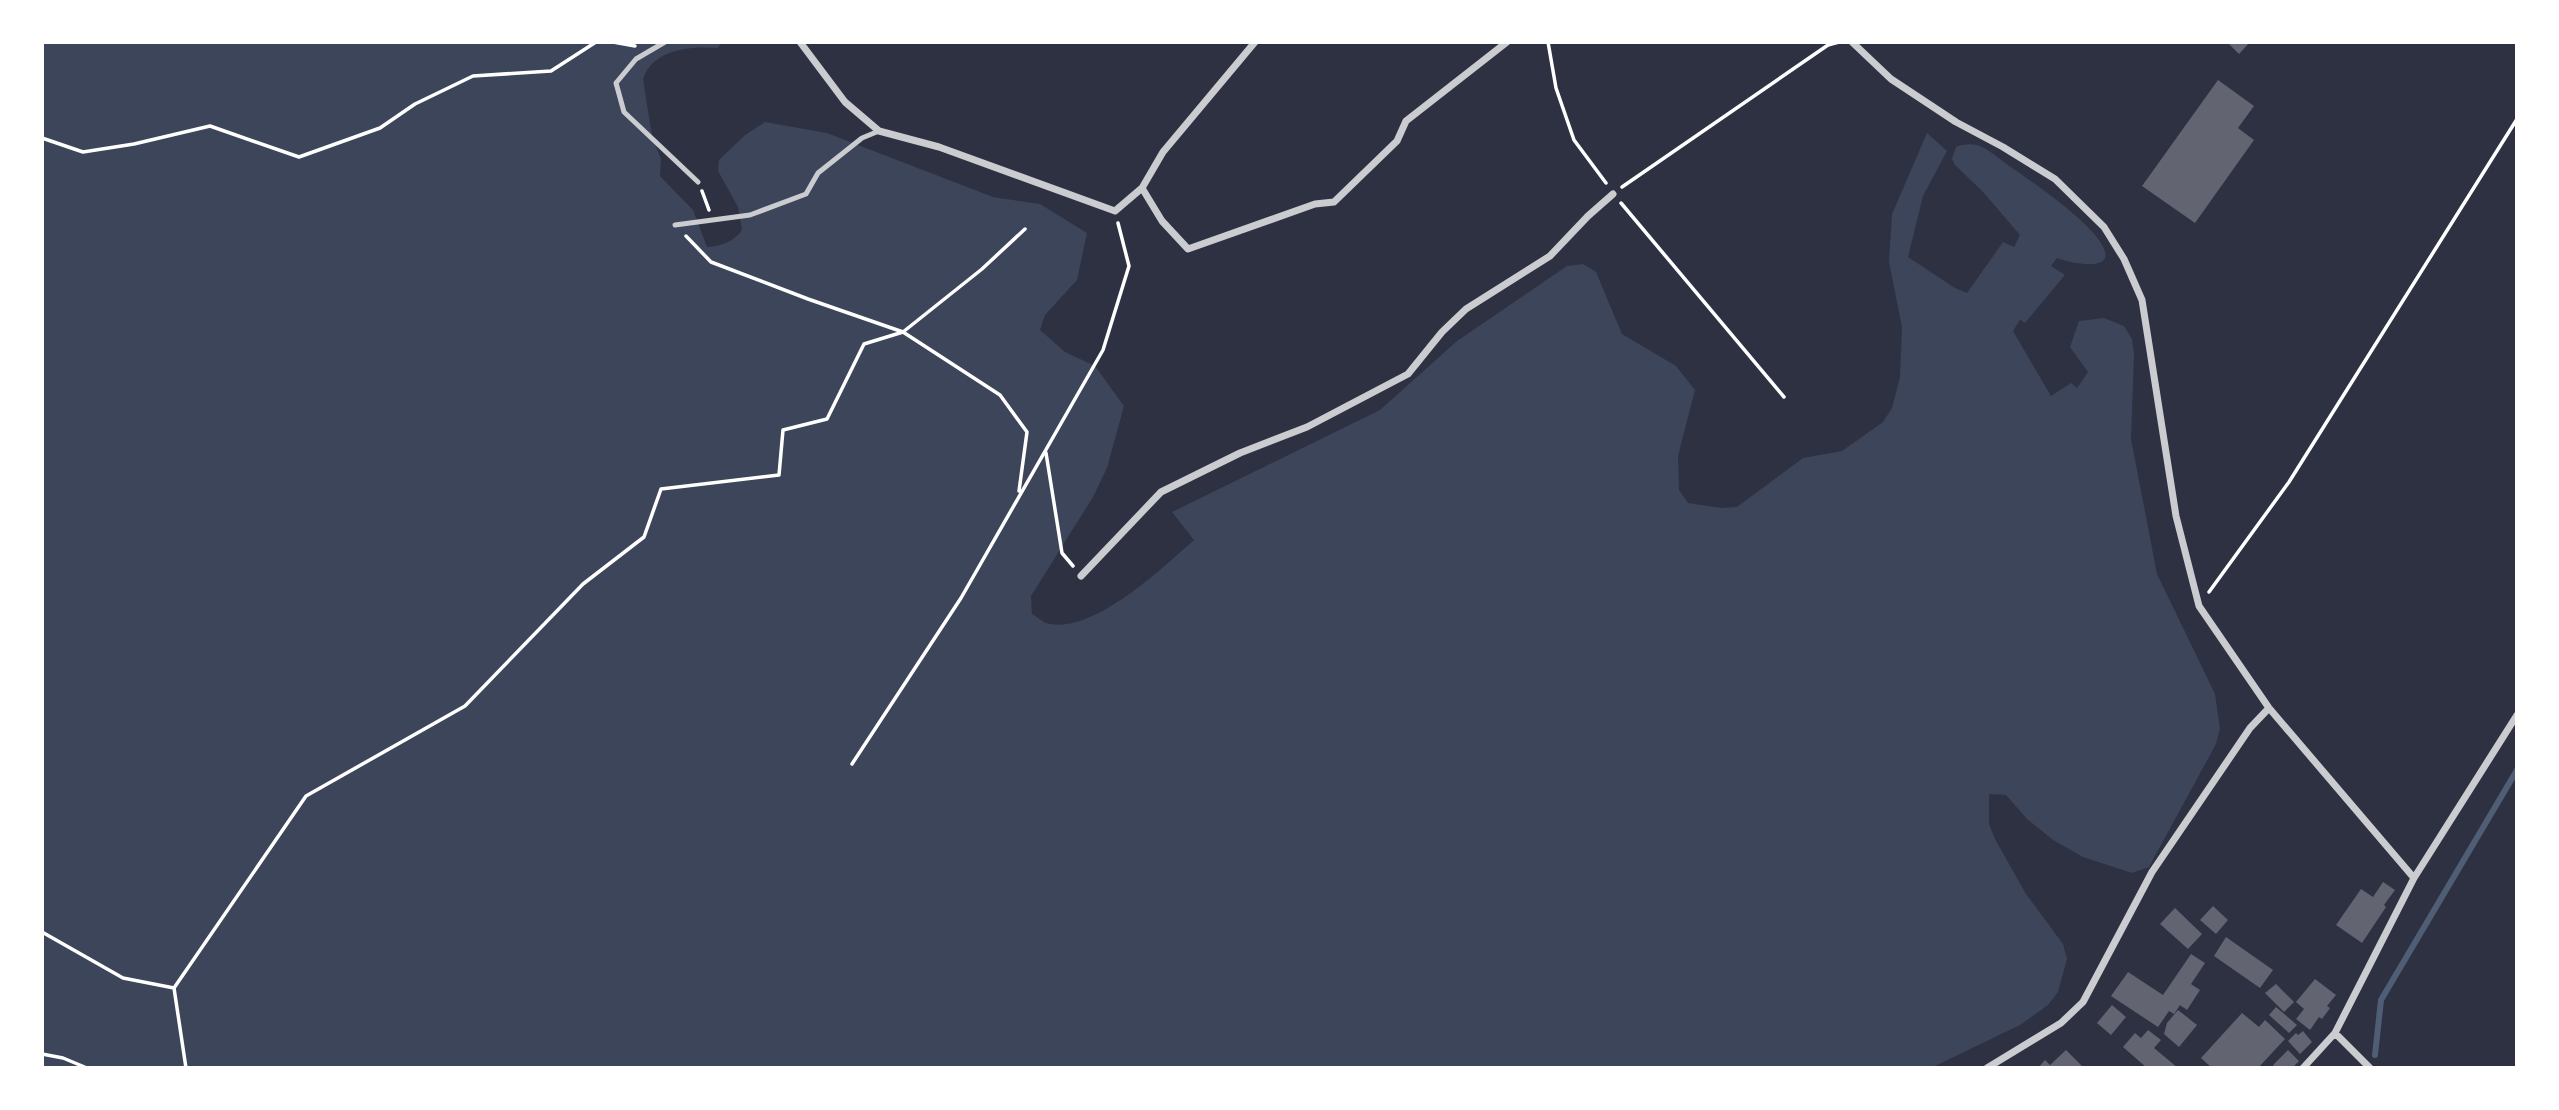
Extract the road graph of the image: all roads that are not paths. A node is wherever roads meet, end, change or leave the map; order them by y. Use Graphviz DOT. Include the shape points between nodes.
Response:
graph roads {
  1 [pos="665,42"];
  2 [pos="800,42"];
  3 [pos="1255,42"];
  4 [pos="1507,42"];
  5 [pos="1852,42"];
  6 [pos="879,131"];
  7 [pos="698,182"];
  8 [pos="1142,188"];
  9 [pos="1614,194"];
  10 [pos="675,225"];
  11 [pos="1082,576"];
  12 [pos="2269,708"];
  13 [pos="2517,715"];
  14 [pos="2414,878"];
  15 [pos="2335,1033"];
  16 [pos="1987,1068"];
  17 [pos="2303,1068"];
  18 [pos="2370,1068"];
  1 -- 7 [label="lane" via="636,59 616,83 624,112"];
  2 -- 6 [label="street" via="845,102"];
  3 -- 8 [label="street" via="1163,152"];
  4 -- 8 [label="street" via="1406,121 1397,141 1334,202 1315,204 1188,249"];
  5 -- 12 [label="street" via="1891,79 2055,179 2104,227 2142,300 2176,516 2199,606"];
  6 -- 8 [label="street" via="939,147 1115,211"];
  6 -- 10 [label="lane" via="862,138 818,173 806,194 750,215"];
  9 -- 11 [label="street" via="1550,256 1466,309 1408,374 1307,427 1161,492"];
  12 -- 14 [label="street"];
  12 -- 16 [label="street" via="2250,728 2152,872 2083,1002 2061,1023"];
  13 -- 14 [label="street"];
  14 -- 15 [label="street"];
  15 -- 17 [label="street"];
  15 -- 18 [label="street"];
}
